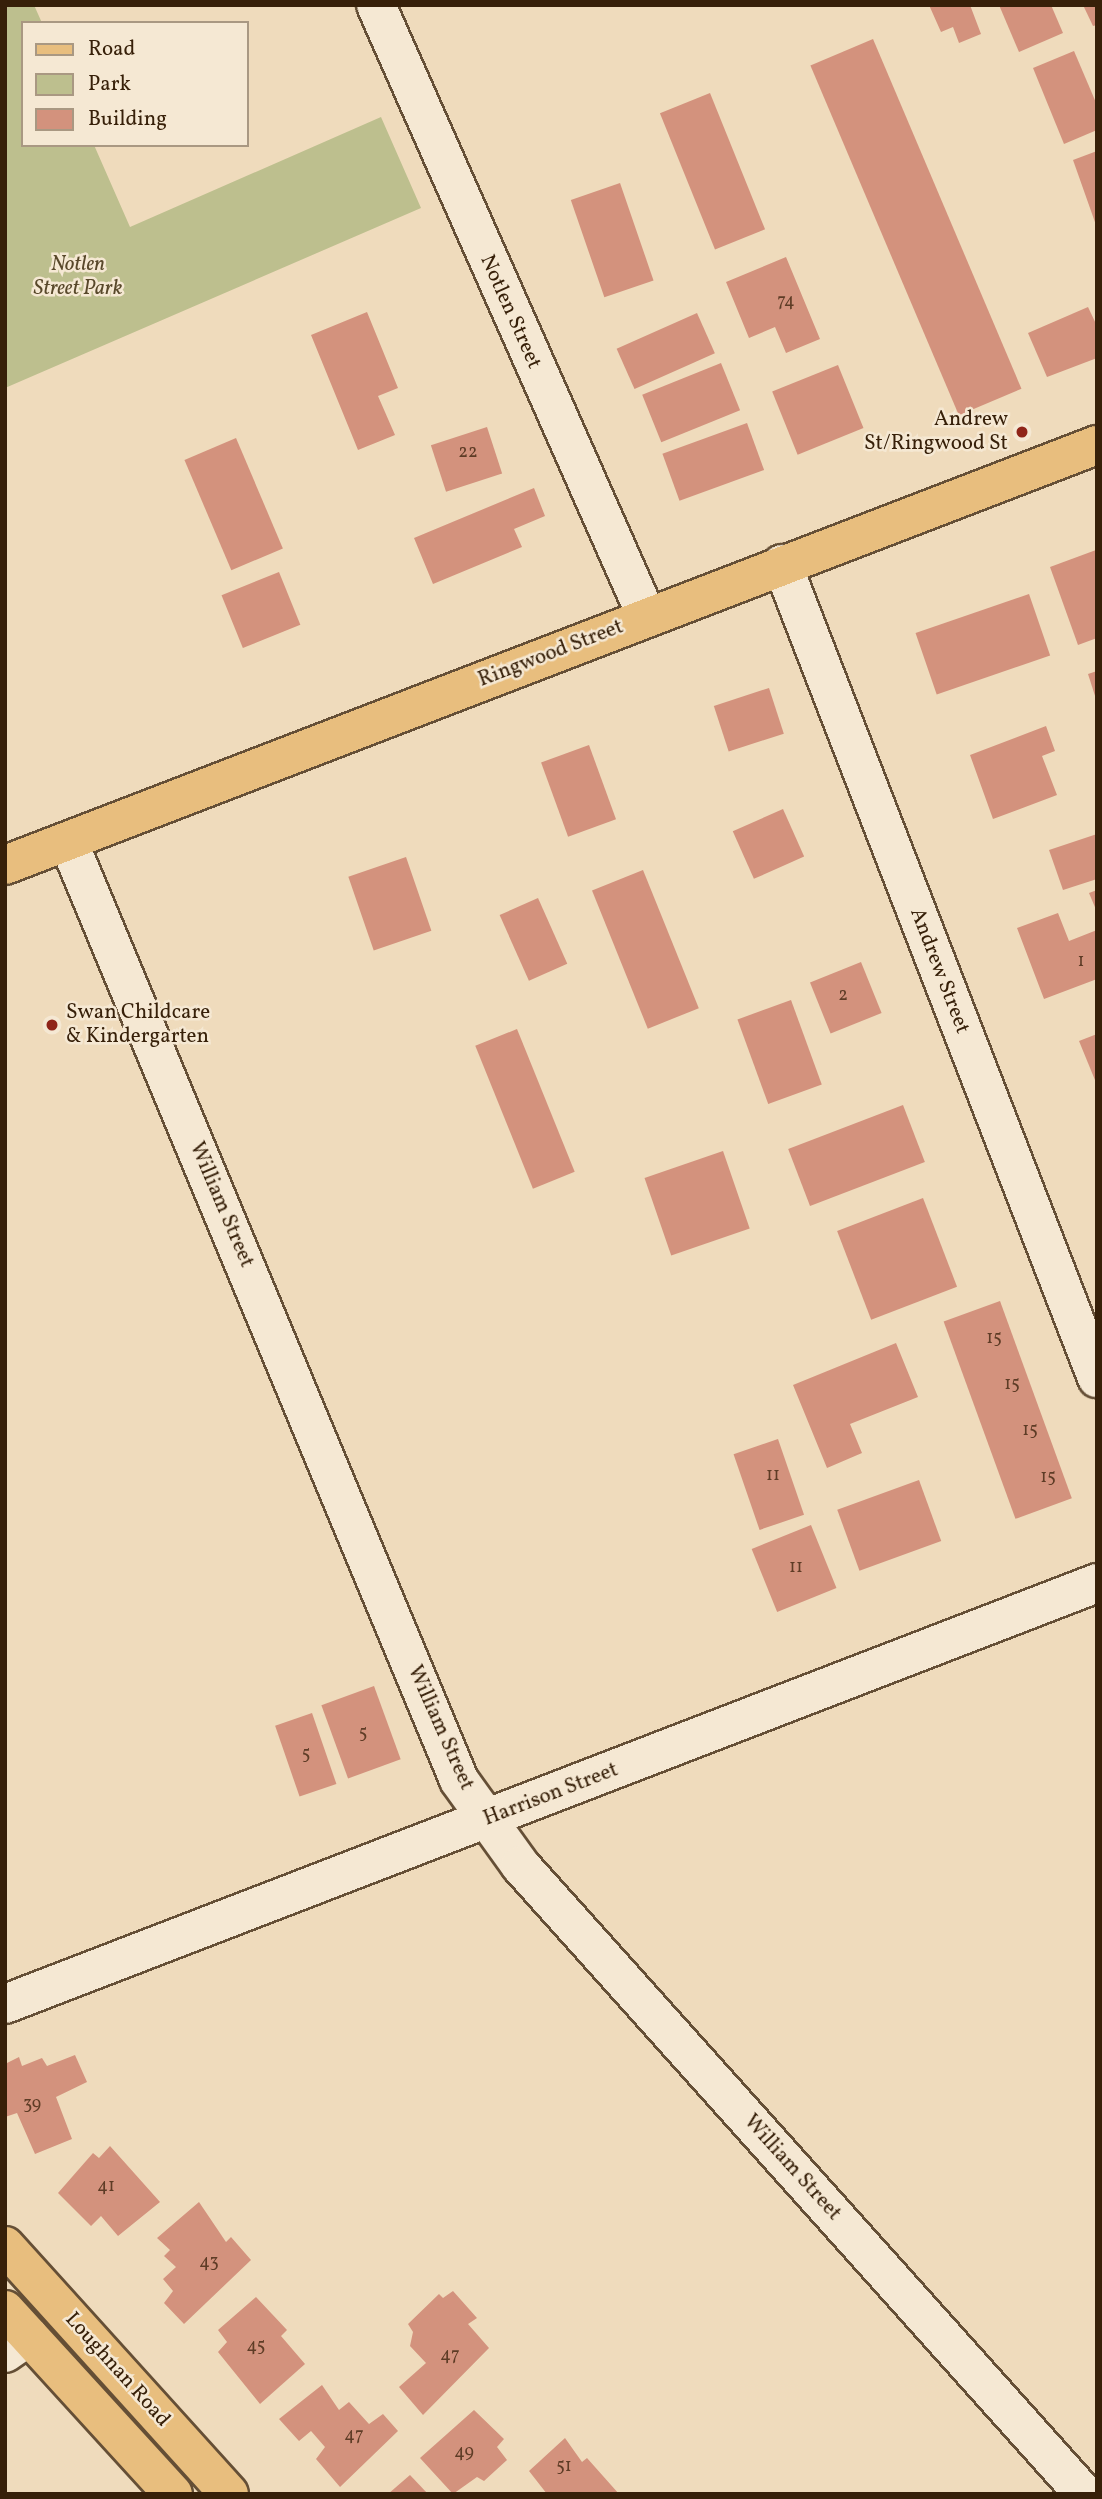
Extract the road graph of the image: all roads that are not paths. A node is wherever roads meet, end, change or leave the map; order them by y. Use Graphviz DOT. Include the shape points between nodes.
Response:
graph roads {
  1 [pos="376,5"];
  2 [pos="1097,445"];
  3 [pos="782,564"];
  4 [pos="647,617"];
  5 [pos="68,841"];
  6 [pos="5,865"];
  7 [pos="1097,1378"];
  8 [pos="1097,1584"];
  9 [pos="486,1820"];
  10 [pos="5,2004"];
  11 [pos="5,2246"];
  12 [pos="13,2333"];
  13 [pos="173,2494"];
  14 [pos="229,2494"];
  15 [pos="1084,2494"];
  1 -- 4 [label="street, Notlen Street"];
  2 -- 3 [label="main road, Ringwood Street"];
  3 -- 4 [label="main road, Ringwood Street"];
  3 -- 7 [label="street, Andrew Street"];
  4 -- 5 [label="main road, Ringwood Street"];
  5 -- 6 [label="main road, Ringwood Street"];
  5 -- 9 [label="street, William Street" via="459,1780"];
  8 -- 9 [label="street, Harrison Street"];
  9 -- 10 [label="street, Harrison Street"];
  9 -- 15 [label="street, William Street" via="520,1865"];
  11 -- 14 [label="main road, Loughnan Road"];
  12 -- 13 [label="main road, Loughnan Road"];
}
